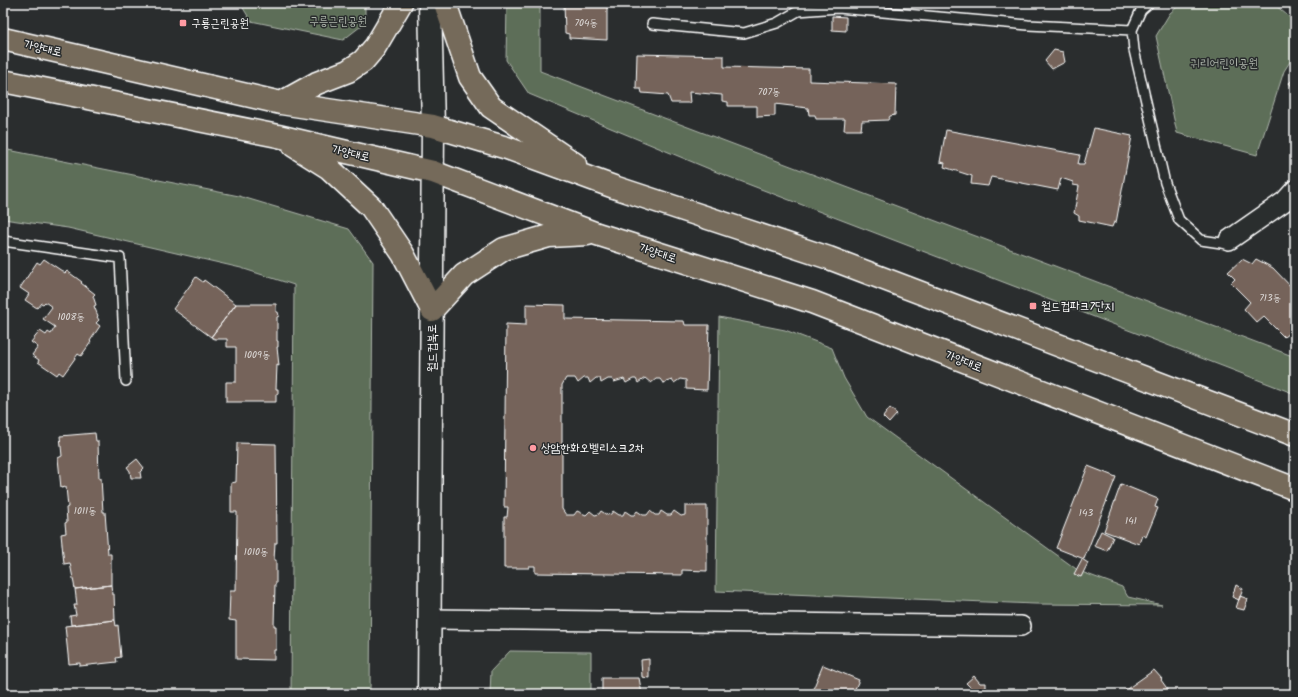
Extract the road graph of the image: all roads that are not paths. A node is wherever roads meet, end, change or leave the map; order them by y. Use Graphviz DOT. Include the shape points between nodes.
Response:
graph roads {
  1 [pos="401,3"];
  2 [pos="430,3"];
  3 [pos="445,3"];
  4 [pos="1149,3"];
  5 [pos="838,6"];
  6 [pos="652,24"];
  7 [pos="1132,30"];
  8 [pos="3,39"];
  9 [pos="3,81"];
  10 [pos="281,103"];
  11 [pos="433,126"];
  12 [pos="278,136"];
  13 [pos="433,172"];
  14 [pos="614,187"];
  15 [pos="1295,190"];
  16 [pos="597,234"];
  17 [pos="3,241"];
  18 [pos="1229,242"];
  19 [pos="432,310"];
  20 [pos="126,381"];
  21 [pos="1295,435"];
  22 [pos="1295,489"];
  23 [pos="430,619"];
  24 [pos="1021,626"];
  25 [pos="429,694"];
  1 -- 10 [label="main road" via="375,47 363,61 348,71 317,83"];
  2 -- 11 [label="main road, 월드컵북로"];
  3 -- 14 [label="main road" via="470,77 491,107 556,152"];
  4 -- 7 [label="lane" via="1141,10"];
  5 -- 6 [label="lane" via="798,11 777,23 744,33"];
  5 -- 7 [label="lane" via="1028,25"];
  7 -- 18 [label="lane" via="1134,50 1165,184 1179,220 1201,240"];
  8 -- 10 [label="main road, 가양대로"];
  9 -- 12 [label="main road, 가양대로"];
  10 -- 11 [label="main road, 가양대로"];
  11 -- 13 [label="main road, 월드컵북로"];
  11 -- 14 [label="main road, 가양대로" via="506,148"];
  12 -- 13 [label="main road, 가양대로"];
  12 -- 19 [label="main road" via="329,168 371,207 403,254"];
  13 -- 16 [label="main road, 가양대로"];
  13 -- 19 [label="main road, 월드컵북로"];
  14 -- 21 [label="main road, 가양대로" via="830,258"];
  15 -- 18 [label="street" via="1285,201"];
  16 -- 19 [label="main road" via="550,236 504,250 464,275"];
  16 -- 22 [label="main road, 가양대로" via="812,302"];
  17 -- 20 [label="lane" via="120,258"];
  19 -- 23 [label="main road, 월드컵북로"];
  23 -- 24 [label="street"];
  23 -- 25 [label="main road, 월드컵북로"];
}
